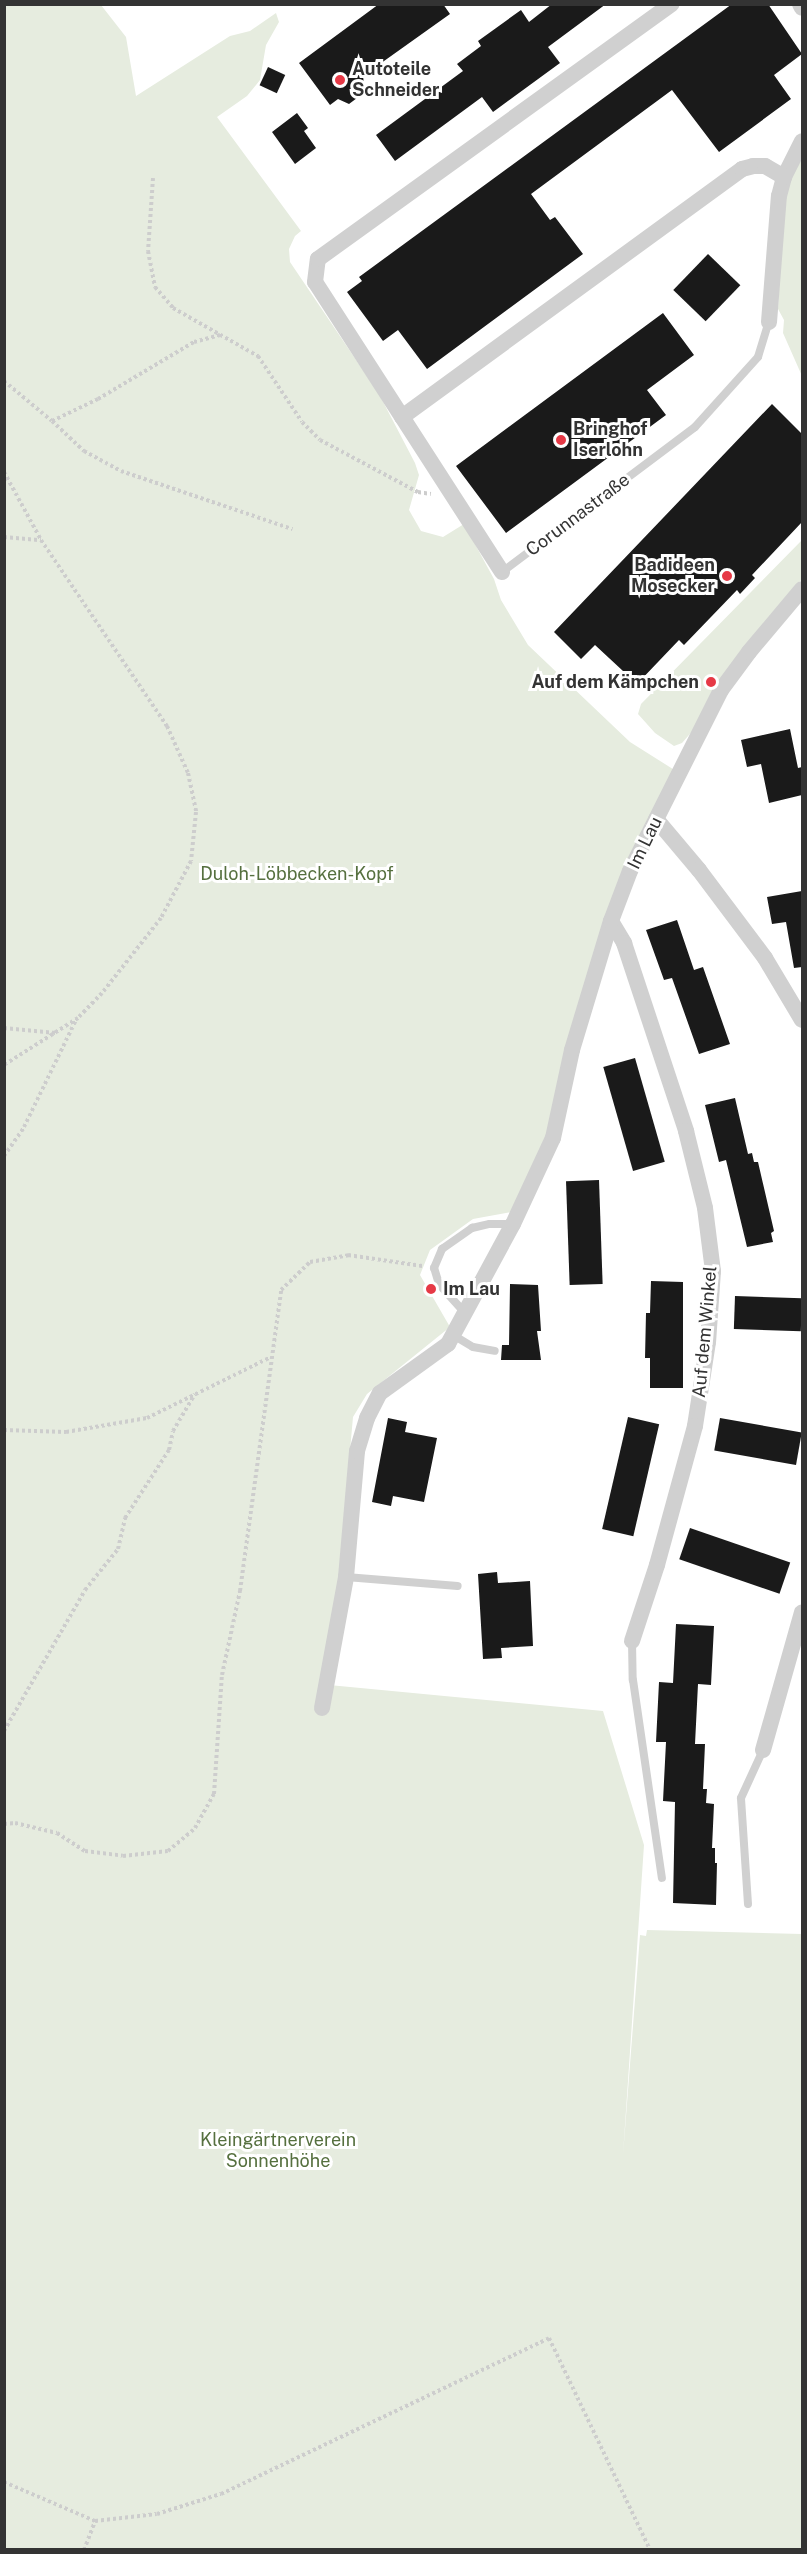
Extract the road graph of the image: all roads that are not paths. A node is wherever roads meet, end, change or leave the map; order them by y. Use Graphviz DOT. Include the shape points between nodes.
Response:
graph roads {
  1 [pos="672,4"];
  2 [pos="802,141"];
  3 [pos="784,177"];
  4 [pos="769,322"];
  5 [pos="402,417"];
  6 [pos="502,572"];
  7 [pos="802,589"];
  8 [pos="657,819"];
  9 [pos="611,921"];
  10 [pos="802,1020"];
  11 [pos="513,1224"];
  12 [pos="465,1314"];
  13 [pos="453,1335"];
  14 [pos="495,1351"];
  15 [pos="346,1576"];
  16 [pos="458,1586"];
  17 [pos="802,1612"];
  18 [pos="632,1641"];
  19 [pos="322,1708"];
  20 [pos="763,1750"];
  21 [pos="662,1878"];
  22 [pos="748,1904"];
  1 -- 5 [label="street, Corunnastraße" via="318,259 315,282"];
  2 -- 3 [label="street, Corunnastraße"];
  3 -- 4 [label="street, Corunnastraße" via="779,196"];
  3 -- 5 [label="street" via="765,166 742,169"];
  4 -- 6 [label="lane, Corunnastraße" via="758,357 695,427"];
  5 -- 6 [label="street, Corunnastraße"];
  7 -- 8 [label="street, Im Lau" via="721,690"];
  8 -- 9 [label="street, Im Lau" via="630,871"];
  8 -- 10 [label="street" via="765,958"];
  9 -- 11 [label="street, Im Lau" via="572,1050 553,1138"];
  9 -- 18 [label="street, Auf dem Winkel" via="624,943 686,1131 705,1208 713,1271 696,1426"];
  11 -- 12 [label="street, Im Lau"];
  11 -- 12 [label="lane" via="472,1228 442,1250 434,1268 439,1284"];
  12 -- 13 [label="street, Im Lau"];
  13 -- 14 [label="lane" via="473,1347"];
  13 -- 15 [label="street, Im Lau" via="448,1344 380,1393 367,1418 357,1451"];
  15 -- 16 [label="lane"];
  15 -- 19 [label="street, Im Lau"];
  17 -- 20 [label="street"];
  18 -- 21 [label="lane" via="633,1680"];
  20 -- 22 [label="lane" via="741,1798"];
}
